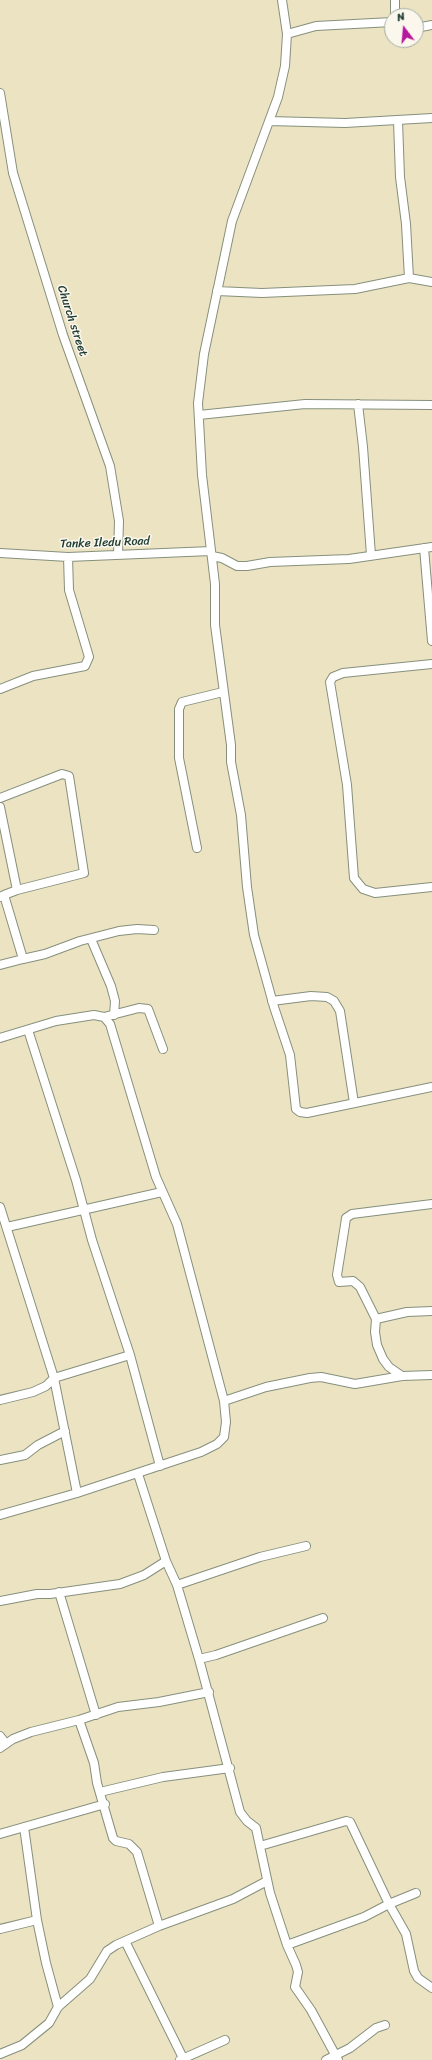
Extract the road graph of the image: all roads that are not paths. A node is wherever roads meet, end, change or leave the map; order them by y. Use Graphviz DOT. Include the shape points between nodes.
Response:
graph roads {
  1 [pos="282,0"];
  2 [pos="384,22"];
  3 [pos="288,34"];
  4 [pos="0,93"];
  5 [pos="432,118"];
  6 [pos="268,121"];
  7 [pos="398,121"];
  8 [pos="409,278"];
  9 [pos="432,282"];
  10 [pos="217,291"];
  11 [pos="358,404"];
  12 [pos="432,405"];
  13 [pos="199,415"];
  14 [pos="428,548"];
  15 [pos="0,553"];
  16 [pos="211,554"];
  17 [pos="118,555"];
  18 [pos="371,555"];
  19 [pos="68,557"];
  20 [pos="432,640"];
  21 [pos="432,664"];
  22 [pos="0,689"];
  23 [pos="223,692"];
  24 [pos="0,798"];
  25 [pos="0,807"];
  26 [pos="197,848"];
  27 [pos="432,887"];
  28 [pos="17,890"];
  29 [pos="2,896"];
  30 [pos="154,930"];
  31 [pos="91,939"];
  32 [pos="23,959"];
  33 [pos="0,965"];
  34 [pos="272,1001"];
  35 [pos="114,1015"];
  36 [pos="104,1017"];
  37 [pos="28,1030"];
  38 [pos="0,1038"];
  39 [pos="163,1049"];
  40 [pos="432,1086"];
  41 [pos="354,1103"];
  42 [pos="162,1192"];
  43 [pos="432,1204"];
  44 [pos="0,1207"];
  45 [pos="84,1210"];
  46 [pos="7,1227"];
  47 [pos="432,1311"];
  48 [pos="376,1319"];
  49 [pos="130,1354"];
  50 [pos="432,1375"];
  51 [pos="402,1376"];
  52 [pos="54,1378"];
  53 [pos="0,1400"];
  54 [pos="224,1401"];
  55 [pos="65,1431"];
  56 [pos="0,1460"];
  57 [pos="160,1466"];
  58 [pos="138,1474"];
  59 [pos="77,1493"];
  60 [pos="0,1515"];
  61 [pos="306,1546"];
  62 [pos="166,1561"];
  63 [pos="177,1585"];
  64 [pos="59,1592"];
  65 [pos="0,1601"];
  66 [pos="323,1618"];
  67 [pos="200,1659"];
  68 [pos="209,1692"];
  69 [pos="96,1715"];
  70 [pos="79,1720"];
  71 [pos="0,1736"];
  72 [pos="3,1746"];
  73 [pos="230,1768"];
  74 [pos="100,1792"];
  75 [pos="105,1804"];
  76 [pos="24,1827"];
  77 [pos="0,1834"];
  78 [pos="260,1846"];
  79 [pos="267,1881"];
  80 [pos="416,1893"];
  81 [pos="389,1904"];
  82 [pos="37,1920"];
  83 [pos="159,1926"];
  84 [pos="0,1929"];
  85 [pos="125,1941"];
  86 [pos="287,1945"];
  87 [pos="432,1988"];
  88 [pos="58,2007"];
  89 [pos="386,2025"];
  90 [pos="225,2040"];
  91 [pos="0,2054"];
  92 [pos="336,2058"];
  93 [pos="182,2059"];
  94 [pos="326,2060"];
  1 -- 3 [label="street"];
  2 -- 3 [label="street" via="316,26"];
  3 -- 6 [label="street" via="285,66 278,97"];
  4 -- 17 [label="street, Church street" via="13,173 63,335 110,466 119,521"];
  5 -- 7 [label="street"];
  6 -- 7 [label="street"];
  6 -- 10 [label="street" via="232,221"];
  7 -- 8 [label="street"];
  8 -- 9 [label="street"];
  8 -- 10 [label="street" via="355,289 270,293"];
  10 -- 13 [label="street" via="204,354"];
  11 -- 12 [label="street"];
  11 -- 13 [label="street" via="305,404"];
  11 -- 18 [label="street"];
  13 -- 16 [label="street" via="202,476"];
  14 -- 18 [label="street"];
  14 -- 20 [label="street"];
  15 -- 19 [label="street, Tanke Iledu Road"];
  16 -- 17 [label="street, Tanke Iledu Road"];
  16 -- 18 [label="street" via="237,566 349,559"];
  16 -- 23 [label="street" via="215,584 215,625"];
  17 -- 19 [label="street, Tanke Iledu Road"];
  19 -- 22 [label="street" via="70,590 89,657 85,666 33,676"];
  21 -- 27 [label="street" via="343,673 333,677 330,682 347,785 354,878 363,890 375,893"];
  23 -- 26 [label="street" via="182,702 179,709 179,758"];
  23 -- 34 [label="street" via="231,762 241,815 254,935"];
  24 -- 28 [label="street" via="62,774 69,776 84,873"];
  25 -- 28 [label="street"];
  28 -- 29 [label="street"];
  29 -- 32 [label="street"];
  30 -- 31 [label="street" via="119,931"];
  31 -- 32 [label="street"];
  31 -- 35 [label="street" via="111,986"];
  32 -- 33 [label="street"];
  34 -- 41 [label="street" via="311,996 327,997 334,1001 340,1010"];
  34 -- 41 [label="street" via="290,1055 296,1109 307,1113"];
  35 -- 36 [label="street"];
  35 -- 39 [label="street" via="139,1008 148,1009"];
  36 -- 37 [label="street" via="94,1015 56,1021"];
  36 -- 42 [label="street" via="110,1024"];
  37 -- 38 [label="street"];
  37 -- 45 [label="street"];
  40 -- 41 [label="street"];
  42 -- 45 [label="street"];
  42 -- 54 [label="street" via="173,1210"];
  43 -- 48 [label="street" via="352,1214 346,1218 337,1275 339,1282 357,1283"];
  44 -- 46 [label="street"];
  45 -- 46 [label="street"];
  45 -- 49 [label="street"];
  46 -- 52 [label="street"];
  47 -- 48 [label="street" via="407,1312"];
  48 -- 51 [label="street" via="377,1345 383,1359"];
  49 -- 52 [label="street"];
  49 -- 57 [label="street"];
  50 -- 51 [label="street"];
  51 -- 54 [label="street" via="355,1384 321,1377 310,1378 266,1387"];
  52 -- 53 [label="street" via="46,1386 33,1392"];
  52 -- 55 [label="street"];
  54 -- 57 [label="street" via="224,1437 201,1452"];
  55 -- 56 [label="street" via="38,1445 26,1455"];
  55 -- 59 [label="street"];
  57 -- 58 [label="street"];
  58 -- 59 [label="street"];
  58 -- 62 [label="street"];
  59 -- 60 [label="street"];
  61 -- 63 [label="street" via="260,1557"];
  62 -- 63 [label="street"];
  62 -- 64 [label="street" via="144,1575 120,1584"];
  63 -- 67 [label="street"];
  64 -- 65 [label="street"];
  64 -- 69 [label="street"];
  66 -- 67 [label="street"];
  67 -- 68 [label="street"];
  68 -- 69 [label="street" via="159,1702 125,1705"];
  68 -- 73 [label="street"];
  69 -- 70 [label="street"];
  70 -- 72 [label="street" via="32,1732"];
  70 -- 74 [label="street" via="94,1763"];
  71 -- 72 [label="street"];
  73 -- 74 [label="street" via="163,1777"];
  73 -- 78 [label="street" via="240,1812 256,1828"];
  74 -- 75 [label="street"];
  75 -- 76 [label="street"];
  75 -- 83 [label="street" via="113,1838 129,1844 137,1852"];
  76 -- 77 [label="street"];
  76 -- 82 [label="street"];
  78 -- 79 [label="street"];
  78 -- 81 [label="street" via="350,1822"];
  79 -- 83 [label="street" via="233,1899"];
  79 -- 86 [label="street"];
  80 -- 81 [label="street"];
  81 -- 86 [label="street" via="364,1917"];
  81 -- 87 [label="street" via="406,1934 414,1971 418,1978"];
  82 -- 84 [label="street"];
  82 -- 88 [label="street"];
  83 -- 85 [label="street"];
  85 -- 88 [label="street" via="107,1951 90,1979"];
  85 -- 93 [label="street"];
  86 -- 92 [label="street" via="298,1972 295,1987 311,2010"];
  88 -- 91 [label="street" via="49,2023 31,2039"];
  89 -- 92 [label="street" via="376,2028"];
  90 -- 93 [label="street"];
  92 -- 94 [label="street"];
}
